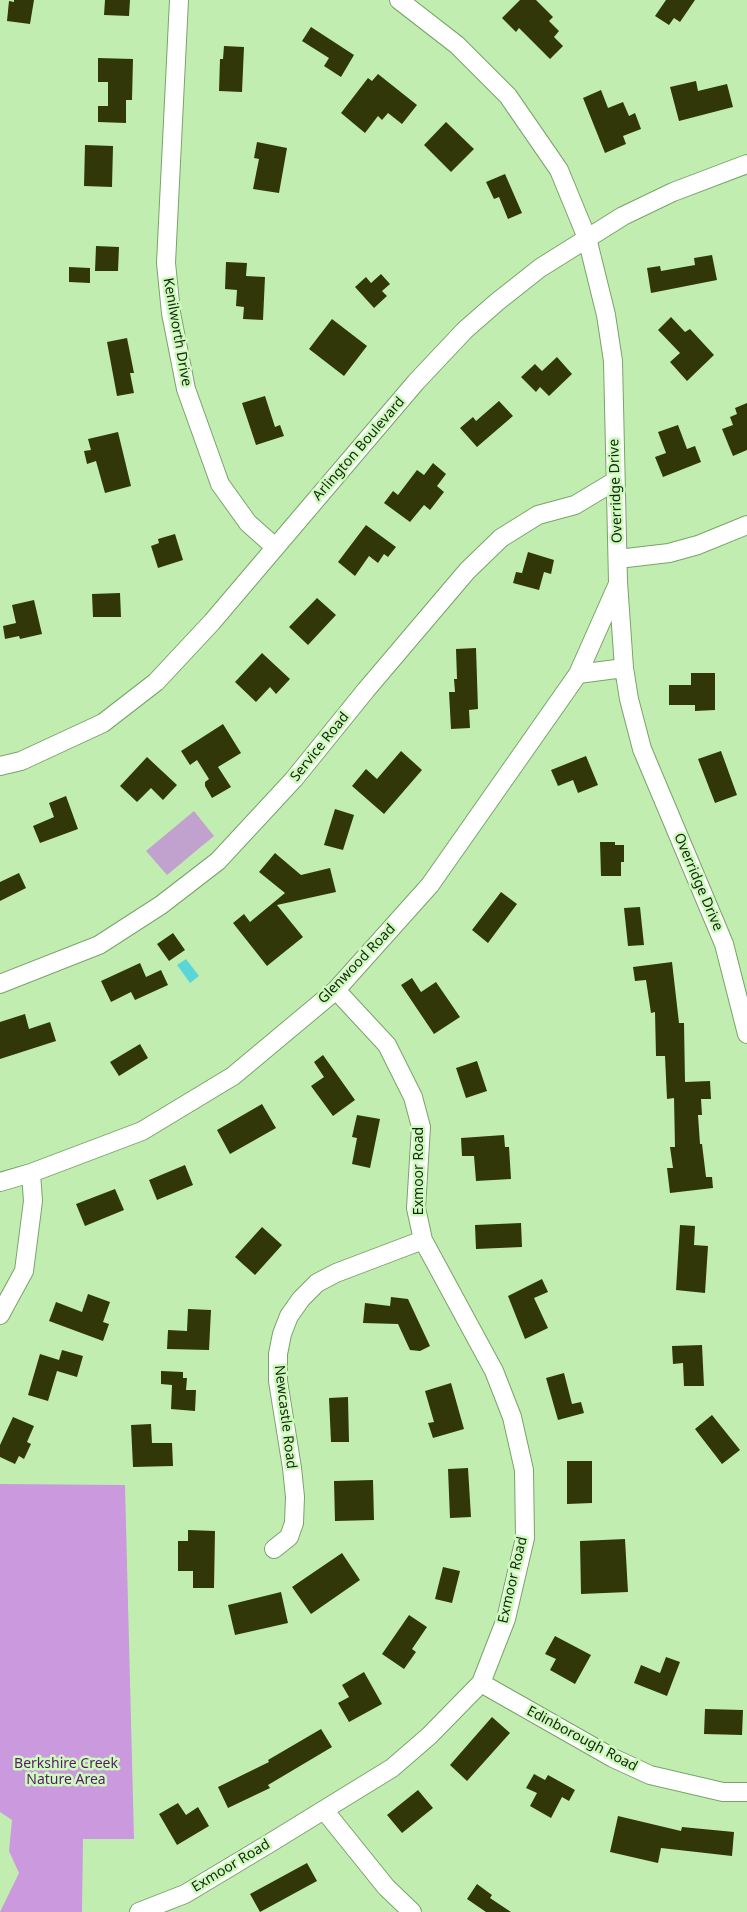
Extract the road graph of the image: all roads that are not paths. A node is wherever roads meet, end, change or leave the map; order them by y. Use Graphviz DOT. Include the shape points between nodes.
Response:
graph roads {
  1 [pos="179,0"];
  2 [pos="399,0"];
  3 [pos="747,164"];
  4 [pos="587,238"];
  5 [pos="615,481"];
  6 [pos="747,525"];
  7 [pos="275,547"];
  8 [pos="618,559"];
  9 [pos="618,582"];
  10 [pos="624,668"];
  11 [pos="578,674"];
  12 [pos="0,766"];
  13 [pos="0,984"];
  14 [pos="336,990"];
  15 [pos="747,1034"];
  16 [pos="31,1173"];
  17 [pos="0,1182"];
  18 [pos="423,1240"];
  19 [pos="0,1315"];
  20 [pos="274,1549"];
  21 [pos="481,1683"];
  22 [pos="747,1792"];
  23 [pos="324,1810"];
  24 [pos="139,1912"];
  25 [pos="412,1912"];
  1 -- 7 [label="street, Kenilworth Drive" via="166,263 171,313 186,389 220,484 248,524"];
  2 -- 4 [label="street, Overridge Drive" via="458,45 508,96 559,170"];
  3 -- 4 [label="street, Arlington Boulevard" via="673,192"];
  4 -- 5 [label="street, Overridge Drive" via="606,315 613,361"];
  4 -- 7 [label="street, Arlington Boulevard" via="540,268 465,330 416,382"];
  5 -- 8 [label="street, Overridge Drive"];
  5 -- 13 [label="street, Service Road" via="575,506 538,515 501,538 467,571 294,779 218,861 161,905 99,945"];
  6 -- 8 [label="street" via="698,545"];
  7 -- 12 [label="street, Arlington Boulevard" via="156,682 103,723 68,742"];
  8 -- 9 [label="street, Overridge Drive"];
  9 -- 10 [label="street, Overridge Drive"];
  9 -- 11 [label="street, Glenwood Road"];
  10 -- 11 [label="street"];
  10 -- 15 [label="street, Overridge Drive" via="642,749 724,944"];
  11 -- 14 [label="street, Glenwood Road" via="430,885"];
  14 -- 16 [label="street, Glenwood Road" via="233,1076 142,1131"];
  14 -- 18 [label="street, Exmoor Road" via="387,1045 414,1097 421,1127 416,1208"];
  16 -- 17 [label="street, Glenwood Road"];
  16 -- 19 [label="street" via="33,1201 24,1272"];
  18 -- 20 [label="street, Newcastle Road" via="317,1283 289,1316 279,1347 278,1372 292,1468 294,1523 288,1537"];
  18 -- 21 [label="street, Exmoor Road" via="494,1370 512,1417 524,1470 525,1538 506,1619"];
  21 -- 22 [label="street, Edinborough Road" via="613,1758 650,1775 723,1792"];
  21 -- 23 [label="street, Exmoor Road" via="392,1768"];
  23 -- 24 [label="street, Exmoor Road" via="185,1894"];
  23 -- 25 [label="street" via="386,1887"];
}
